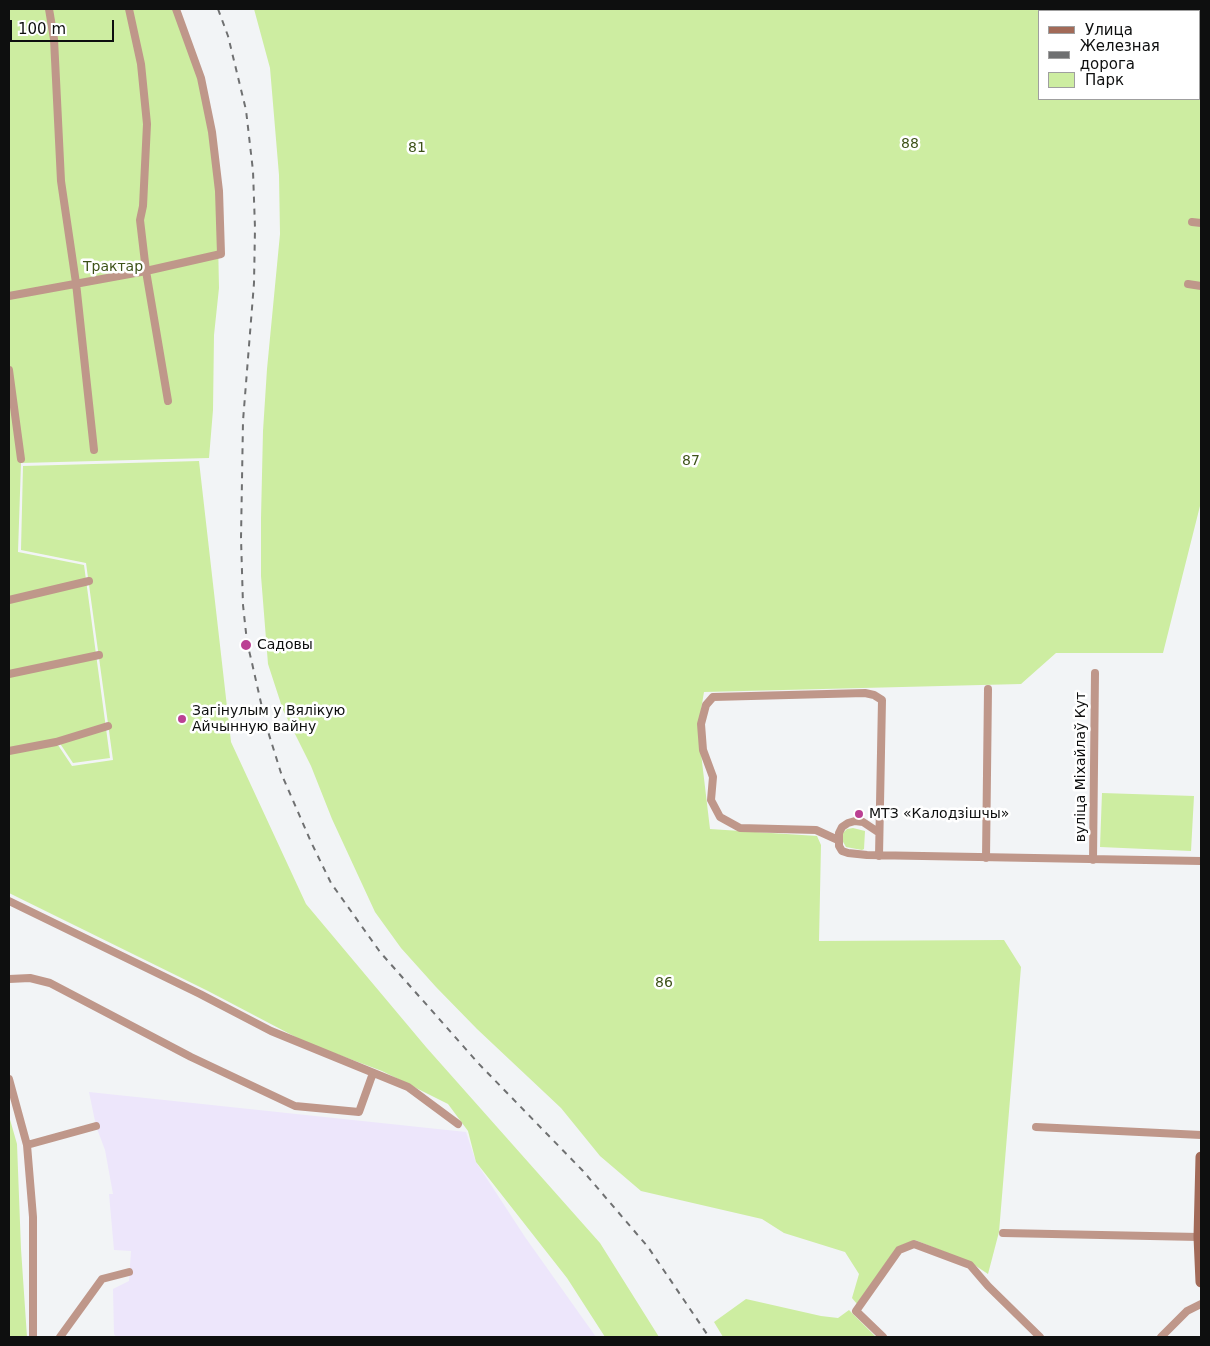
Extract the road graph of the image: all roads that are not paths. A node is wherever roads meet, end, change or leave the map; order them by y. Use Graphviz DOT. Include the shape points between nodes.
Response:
graph roads {
  1 [pos="49,9"];
  2 [pos="129,9"];
  3 [pos="176,9"];
  4 [pos="1192,222"];
  5 [pos="1201,223"];
  6 [pos="146,271"];
  7 [pos="76,283"];
  8 [pos="1188,284"];
  9 [pos="1201,286"];
  10 [pos="9,296"];
  11 [pos="9,370"];
  12 [pos="168,402"];
  13 [pos="94,450"];
  14 [pos="21,459"];
  15 [pos="89,581"];
  16 [pos="9,600"];
  17 [pos="99,655"];
  18 [pos="9,674"];
  19 [pos="1095,674"];
  20 [pos="988,689"];
  21 [pos="108,726"];
  22 [pos="9,751"];
  23 [pos="878,832"];
  24 [pos="838,840"];
  25 [pos="879,856"];
  26 [pos="986,858"];
  27 [pos="1093,860"];
  28 [pos="1201,862"];
  29 [pos="9,901"];
  30 [pos="9,978"];
  31 [pos="373,1072"];
  32 [pos="9,1079"];
  33 [pos="458,1124"];
  34 [pos="96,1126"];
  35 [pos="1036,1127"];
  36 [pos="1201,1135"];
  37 [pos="27,1146"];
  38 [pos="1201,1156"];
  39 [pos="1003,1233"];
  40 [pos="1199,1237"];
  41 [pos="129,1272"];
  42 [pos="1201,1282"];
  43 [pos="1201,1304"];
  44 [pos="33,1337"];
  45 [pos="60,1337"];
  46 [pos="883,1337"];
  47 [pos="1040,1337"];
  48 [pos="1161,1337"];
  1 -- 7 [label="street" via="54,39 61,181"];
  2 -- 6 [label="street" via="141,64 147,124 140,220"];
  3 -- 6 [label="street" via="201,78 212,132 220,190 221,254"];
  4 -- 5 [label="street"];
  6 -- 7 [label="street"];
  6 -- 12 [label="street"];
  7 -- 10 [label="street"];
  7 -- 13 [label="street"];
  8 -- 9 [label="street"];
  11 -- 14 [label="street"];
  15 -- 16 [label="street"];
  17 -- 18 [label="street"];
  19 -- 27 [label="street, вуліца Міхайлаў Кут"];
  20 -- 26 [label="street"];
  21 -- 22 [label="street" via="56,742"];
  23 -- 24 [label="street" via="868,824 855,821 842,827"];
  23 -- 24 [label="street, вуліца Міхайлаў Кут" via="882,700 864,693 713,698 706,705 700,724 703,750 713,777 711,800 720,817 740,828 816,830"];
  23 -- 25 [label="street"];
  24 -- 25 [label="street, вуліца Міхайлаў Кут" via="842,850 848,853"];
  25 -- 26 [label="street, вуліца Міхайлаў Кут"];
  26 -- 27 [label="street, вуліца Міхайлаў Кут"];
  27 -- 28 [label="street, вуліца Міхайлаў Кут"];
  29 -- 31 [label="street" via="271,1031"];
  30 -- 31 [label="street" via="30,978 50,983 191,1057 295,1106 359,1112"];
  31 -- 33 [label="street" via="408,1087"];
  32 -- 37 [label="street"];
  34 -- 37 [label="street"];
  35 -- 36 [label="street"];
  37 -- 44 [label="street" via="33,1217"];
  38 -- 40 [label="street"];
  39 -- 40 [label="street"];
  40 -- 42 [label="street"];
  41 -- 45 [label="street" via="102,1279"];
  43 -- 48 [label="street" via="1187,1311"];
  46 -- 47 [label="street" via="856,1311 899,1250 914,1244 970,1265"];
}
